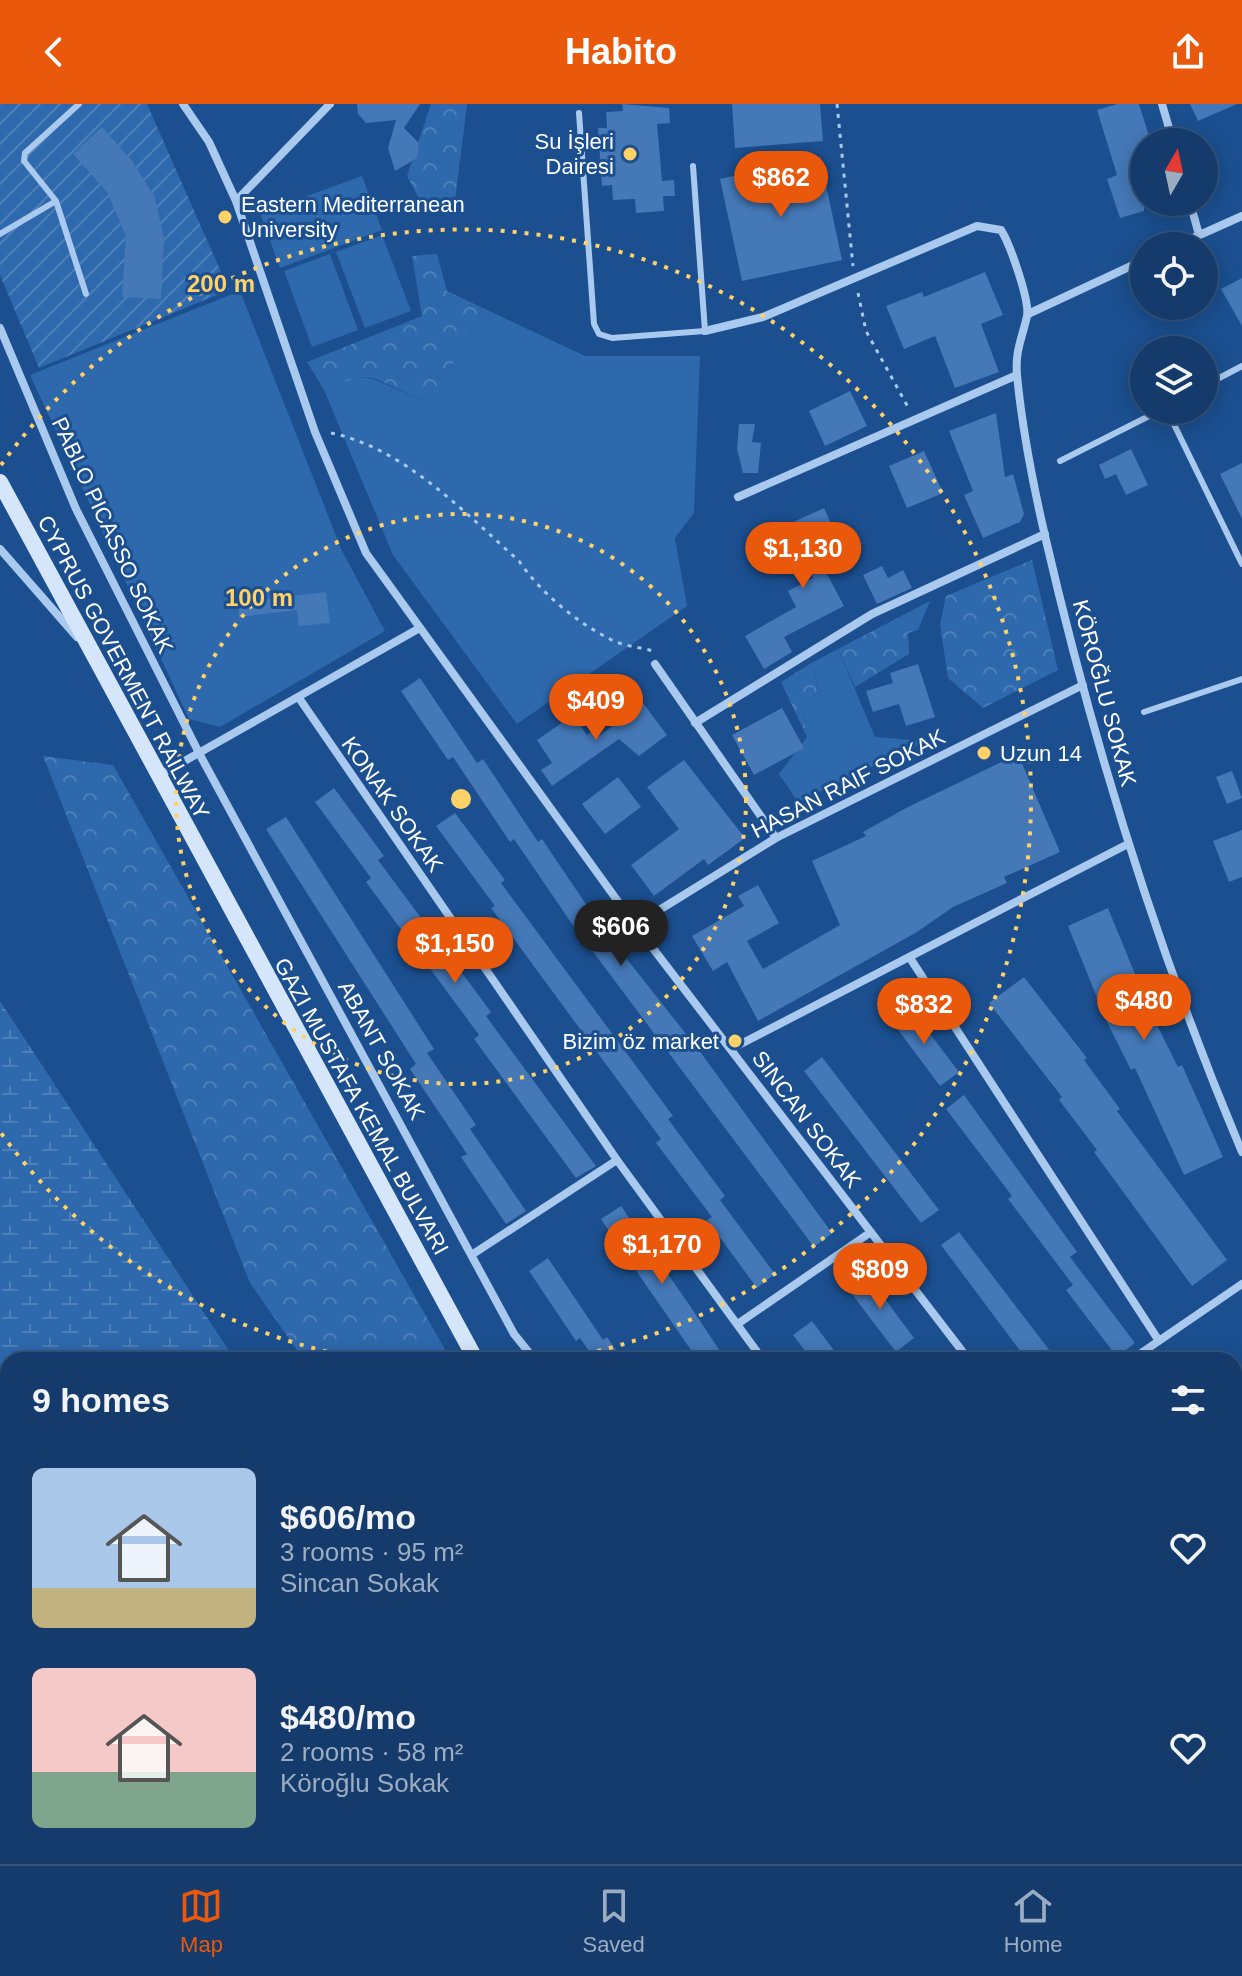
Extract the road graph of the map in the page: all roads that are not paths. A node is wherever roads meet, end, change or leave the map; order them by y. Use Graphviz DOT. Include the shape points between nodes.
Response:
graph roads {
  1 [pos="79,104"];
  2 [pos="183,104"];
  3 [pos="330,104"];
  4 [pos="1162,104"];
  5 [pos="579,113"];
  6 [pos="1169,128"];
  7 [pos="693,166"];
  8 [pos="56,201"];
  9 [pos="236,201"];
  10 [pos="1242,216"];
  11 [pos="1206,232"];
  12 [pos="0,234"];
  13 [pos="1130,267"];
  14 [pos="86,294"];
  15 [pos="1028,314"];
  16 [pos="0,328"];
  17 [pos="705,331"];
  18 [pos="1242,366"];
  19 [pos="1017,375"];
  20 [pos="1218,379"];
  21 [pos="1133,424"];
  22 [pos="1174,424"];
  23 [pos="1060,461"];
  24 [pos="0,482"];
  25 [pos="738,497"];
  26 [pos="1045,534"];
  27 [pos="0,549"];
  28 [pos="1242,564"];
  29 [pos="418,629"];
  30 [pos="99,661"];
  31 [pos="655,664"];
  32 [pos="1242,679"];
  33 [pos="1083,685"];
  34 [pos="299,698"];
  35 [pos="1144,712"];
  36 [pos="695,723"];
  37 [pos="200,755"];
  38 [pos="158,777"];
  39 [pos="776,838"];
  40 [pos="1126,845"];
  41 [pos="635,925"];
  42 [pos="910,958"];
  43 [pos="731,1049"];
  44 [pos="1242,1152"];
  45 [pos="617,1160"];
  46 [pos="871,1232"];
  47 [pos="473,1254"];
  48 [pos="1242,1284"];
  49 [pos="739,1323"];
  50 [pos="1159,1341"];
  51 [pos="472,1352"];
  52 [pos="529,1352"];
  53 [pos="758,1352"];
  54 [pos="963,1352"];
  55 [pos="1143,1352"];
  1 -- 8 [label="lane" via="25,153 27,168"];
  2 -- 9 [label="street, SINCAN SOKAK" via="209,142"];
  3 -- 9 [label="street"];
  4 -- 6 [label="street"];
  5 -- 17 [label="lane" via="594,324 599,334 612,338"];
  7 -- 17 [label="lane"];
  8 -- 12 [label="lane"];
  8 -- 14 [label="lane"];
  9 -- 29 [label="street, SINCAN SOKAK" via="315,432 366,553"];
  10 -- 11 [label="street"];
  13 -- 15 [label="street"];
  15 -- 17 [label="street" via="1008,242 1001,230 977,226 763,317"];
  15 -- 19 [label="street, KÖROĞLU SOKAK" via="1017,342"];
  16 -- 37 [label="street, PABLO PICASSO SOKAK" via="76,509"];
  18 -- 20 [label="lane"];
  19 -- 25 [label="street"];
  19 -- 26 [label="street, KÖROĞLU SOKAK"];
  21 -- 23 [label="lane"];
  22 -- 28 [label="lane"];
  24 -- 30 [label="main road, CYPRUS GOVERMENT RAILWAY"];
  26 -- 33 [label="street, KÖROĞLU SOKAK"];
  26 -- 36 [label="street" via="872,614"];
  27 -- 30 [label="street"];
  29 -- 34 [label="street"];
  29 -- 41 [label="street, SINCAN SOKAK"];
  30 -- 38 [label="main road, CYPRUS GOVERMENT RAILWAY"];
  31 -- 36 [label="street"];
  32 -- 35 [label="lane"];
  33 -- 39 [label="street, HASAN RAIF SOKAK"];
  33 -- 40 [label="street, KÖROĞLU SOKAK"];
  34 -- 37 [label="street"];
  34 -- 45 [label="street, KONAK SOKAK"];
  36 -- 39 [label="street"];
  37 -- 38 [label="street"];
  37 -- 47 [label="street, ABANT SOKAK"];
  38 -- 51 [label="main road, CYPRUS GOVERMENT RAILWAY"];
  39 -- 41 [label="street, HASAN RAIF SOKAK"];
  40 -- 42 [label="street"];
  40 -- 44 [label="street, KÖROĞLU SOKAK"];
  41 -- 43 [label="street, SINCAN SOKAK"];
  42 -- 43 [label="street"];
  42 -- 50 [label="street"];
  43 -- 46 [label="street, SINCAN SOKAK"];
  45 -- 47 [label="street"];
  45 -- 49 [label="street, KONAK SOKAK"];
  46 -- 49 [label="street"];
  46 -- 54 [label="street, SINCAN SOKAK"];
  47 -- 52 [label="street, ABANT SOKAK"];
  48 -- 50 [label="street"];
  49 -- 53 [label="street, KONAK SOKAK"];
  50 -- 55 [label="street"];
}
